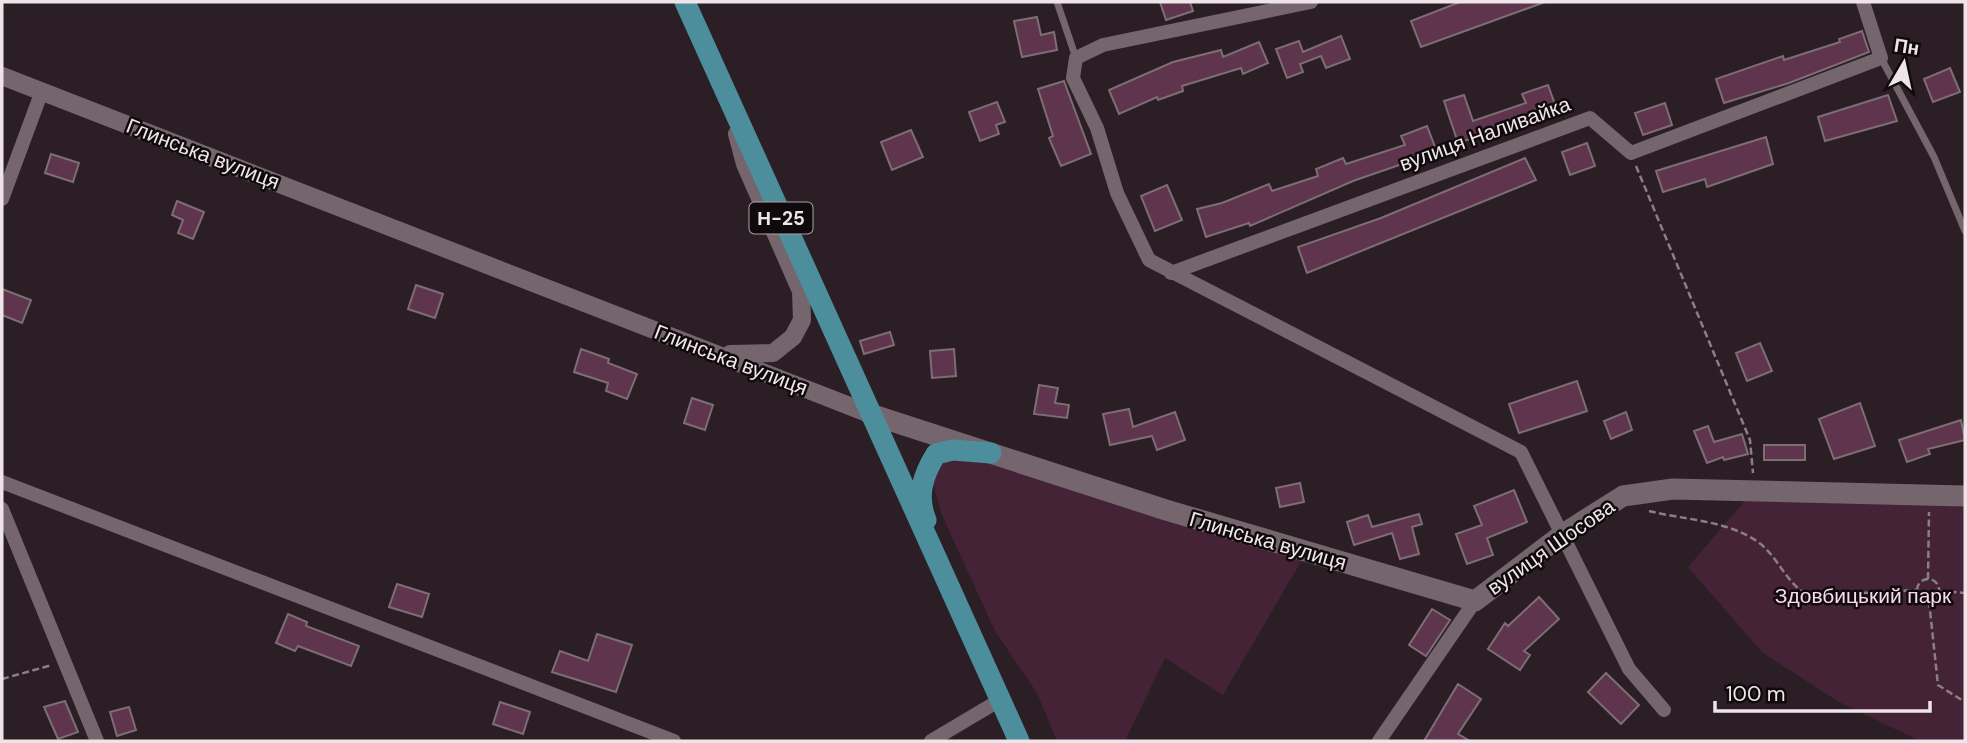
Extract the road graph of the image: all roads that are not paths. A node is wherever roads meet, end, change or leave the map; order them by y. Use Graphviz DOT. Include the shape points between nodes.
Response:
graph roads {
  1 [pos="685,2"];
  2 [pos="1057,2"];
  3 [pos="1311,2"];
  4 [pos="1863,2"];
  5 [pos="1076,58"];
  6 [pos="1881,58"];
  7 [pos="2,76"];
  8 [pos="42,91"];
  9 [pos="725,94"];
  10 [pos="2,199"];
  11 [pos="1965,231"];
  12 [pos="1171,272"];
  13 [pos="714,353"];
  14 [pos="870,414"];
  15 [pos="991,453"];
  16 [pos="2,482"];
  17 [pos="1965,496"];
  18 [pos="2,509"];
  19 [pos="1563,534"];
  20 [pos="948,587"];
  21 [pos="1475,601"];
  22 [pos="1000,700"];
  23 [pos="1664,710"];
  24 [pos="97,741"];
  25 [pos="674,741"];
  26 [pos="931,741"];
  27 [pos="1018,741"];
  28 [pos="1379,741"];
  1 -- 9 [label="main road, Н-25"];
  2 -- 5 [label="lane"];
  3 -- 5 [label="street" via="1103,45"];
  4 -- 6 [label="street"];
  5 -- 12 [label="street" via="1073,78 1097,128 1117,193 1149,260"];
  6 -- 11 [label="lane" via="1934,157"];
  6 -- 12 [label="street, вулиця Наливайка" via="1631,153 1590,118"];
  7 -- 8 [label="street, Глинська вулиця"];
  8 -- 10 [label="street"];
  8 -- 13 [label="street, Глинська вулиця"];
  9 -- 13 [label="street" via="745,164 801,291 802,320 793,337 773,353"];
  9 -- 14 [label="main road, Н-25"];
  12 -- 19 [label="street" via="1521,452"];
  13 -- 14 [label="street, Глинська вулиця"];
  14 -- 15 [label="main road, Глинська вулиця"];
  14 -- 20 [label="main road, Н-25"];
  15 -- 20 [label="main road" via="953,450 936,454 925,472 923,512 949,577"];
  15 -- 21 [label="main road, Глинська вулиця"];
  16 -- 25 [label="street"];
  17 -- 19 [label="main road, вулиця Шосова" via="1673,489 1623,496"];
  18 -- 24 [label="street"];
  19 -- 21 [label="main road, вулиця Шосова"];
  19 -- 23 [label="street" via="1629,669"];
  20 -- 22 [label="main road, Н-25"];
  21 -- 28 [label="street, вулиця Шосова"];
  22 -- 26 [label="street"];
  22 -- 27 [label="main road, Н-25"];
}
